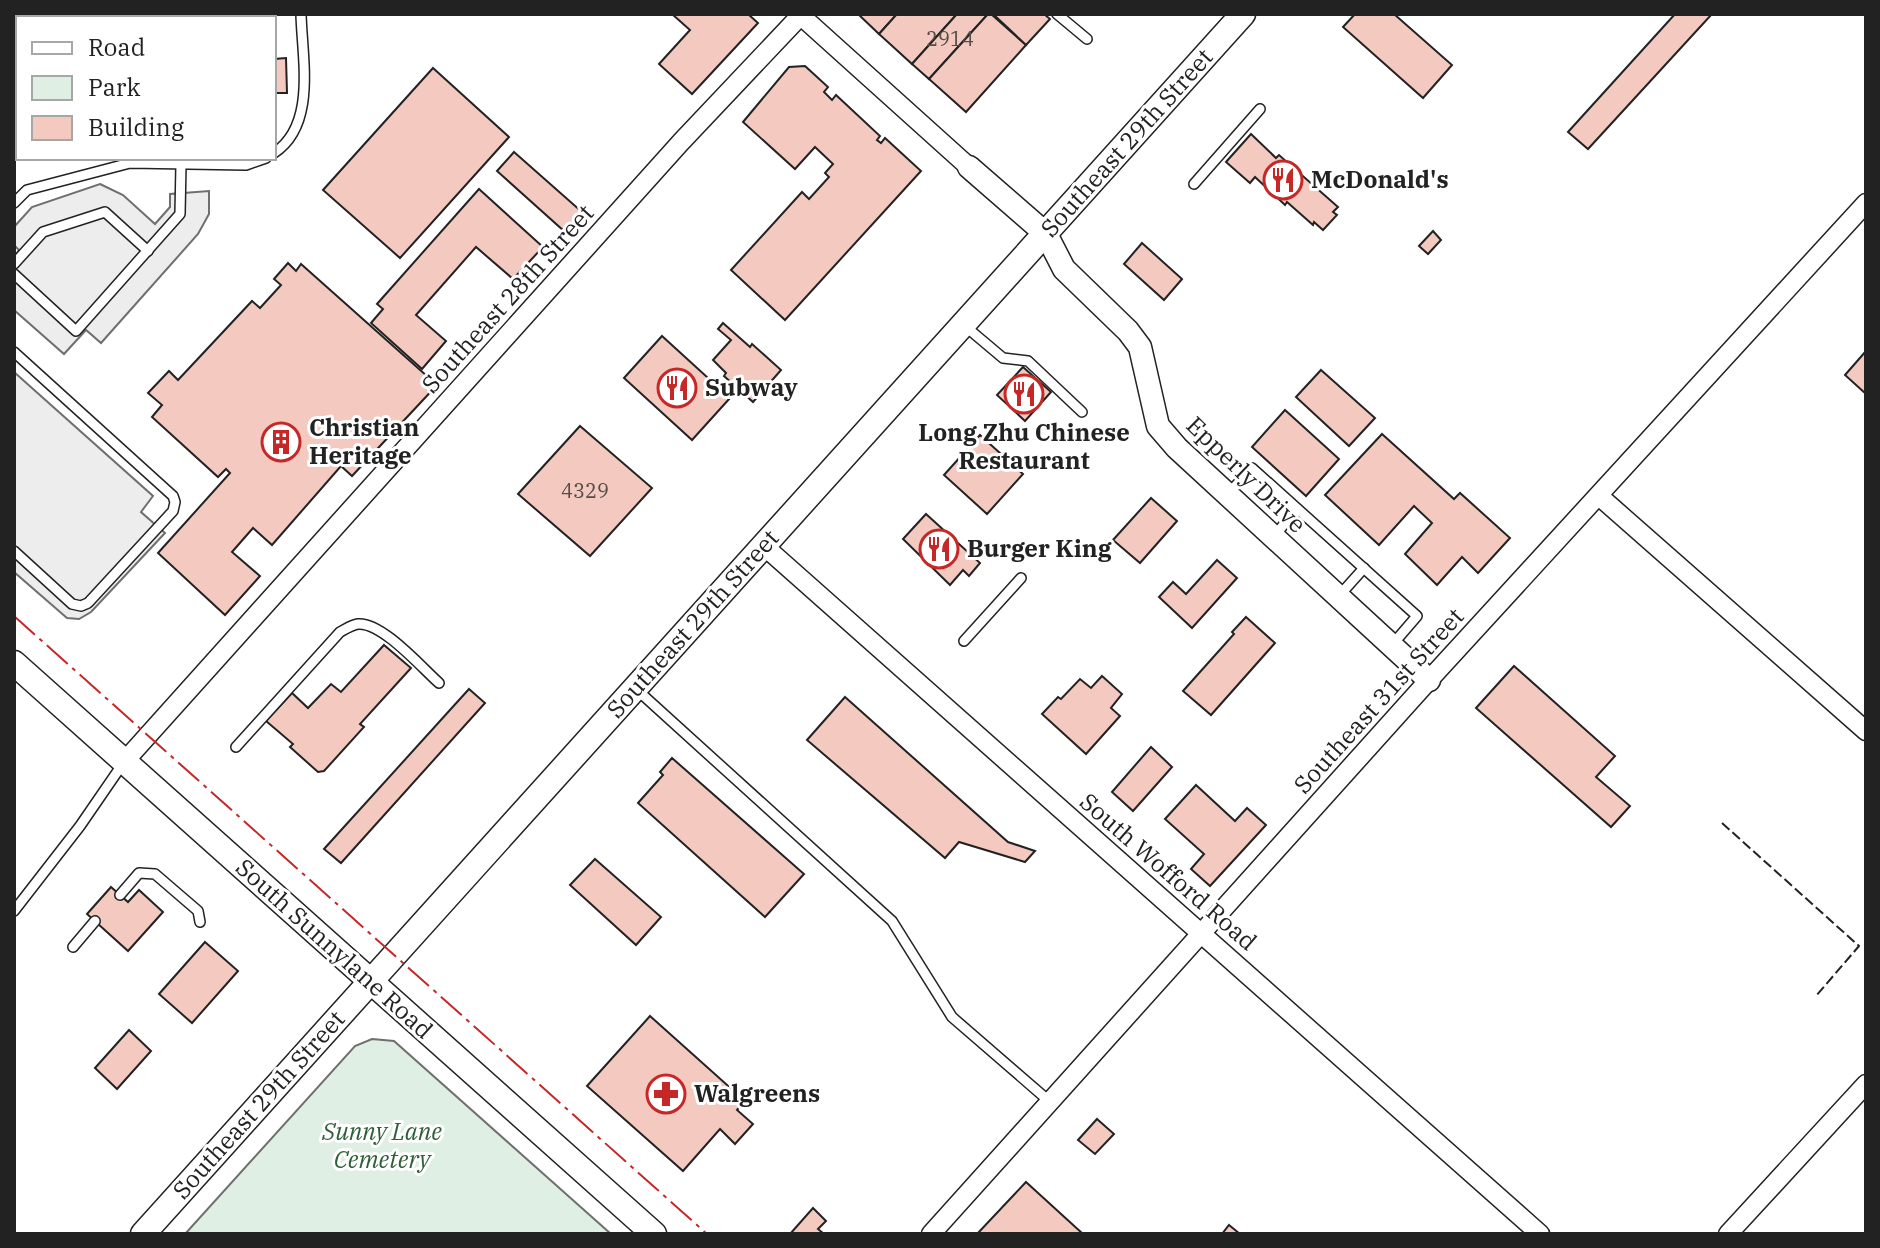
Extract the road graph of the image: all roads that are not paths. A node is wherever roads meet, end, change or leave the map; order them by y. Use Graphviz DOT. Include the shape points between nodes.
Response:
graph roads {
  1 [pos="301,14"];
  2 [pos="1057,14"];
  3 [pos="1243,14"];
  4 [pos="801,15"];
  5 [pos="1087,39"];
  6 [pos="1260,109"];
  7 [pos="276,151"];
  8 [pos="260,160"];
  9 [pos="181,164"];
  10 [pos="969,167"];
  11 [pos="1194,184"];
  12 [pos="14,203"];
  13 [pos="1866,203"];
  14 [pos="1046,234"];
  15 [pos="148,251"];
  16 [pos="14,264"];
  17 [pos="14,274"];
  18 [pos="963,325"];
  19 [pos="14,352"];
  20 [pos="1082,412"];
  21 [pos="1227,495"];
  22 [pos="1599,496"];
  23 [pos="1297,509"];
  24 [pos="1272,537"];
  25 [pos="764,546"];
  26 [pos="14,551"];
  27 [pos="1364,568"];
  28 [pos="1021,578"];
  29 [pos="1338,597"];
  30 [pos="964,641"];
  31 [pos="1392,646"];
  32 [pos="14,663"];
  33 [pos="1429,680"];
  34 [pos="439,683"];
  35 [pos="635,688"];
  36 [pos="1866,731"];
  37 [pos="236,747"];
  38 [pos="124,762"];
  39 [pos="120,895"];
  40 [pos="14,911"];
  41 [pos="95,921"];
  42 [pos="200,922"];
  43 [pos="1202,933"];
  44 [pos="73,947"];
  45 [pos="370,982"];
  46 [pos="1866,1084"];
  47 [pos="1049,1101"];
  48 [pos="143,1234"];
  49 [pos="654,1234"];
  50 [pos="931,1234"];
  51 [pos="1540,1234"];
  52 [pos="1728,1234"];
  1 -- 7 [label="lane" via="303,102 290,138"];
  2 -- 5 [label="lane"];
  3 -- 14 [label="main road, Southeast 29th Street"];
  4 -- 10 [label="street, Epperly Drive"];
  4 -- 38 [label="street, Southeast 28th Street"];
  6 -- 11 [label="lane"];
  8 -- 9 [label="lane" via="246,165"];
  9 -- 12 [label="lane" via="110,166 27,190"];
  9 -- 15 [label="lane" via="180,214"];
  10 -- 14 [label="street, Epperly Drive"];
  13 -- 22 [label="street, Southeast 31st Street"];
  14 -- 18 [label="main road, Southeast 29th Street"];
  14 -- 21 [label="street, Epperly Drive" via="1064,269 1140,347 1158,426"];
  15 -- 16 [label="lane" via="105,212 43,232"];
  15 -- 17 [label="lane" via="76,331"];
  18 -- 20 [label="lane" via="1003,358 1028,361"];
  18 -- 25 [label="main road, Southeast 29th Street"];
  19 -- 26 [label="lane" via="175,502 173,511 81,606 72,604"];
  21 -- 23 [label="lane" via="1252,468"];
  21 -- 24 [label="street, Epperly Drive"];
  22 -- 33 [label="street, Southeast 31st Street"];
  22 -- 36 [label="street"];
  23 -- 24 [label="lane"];
  23 -- 27 [label="lane"];
  24 -- 29 [label="street, Epperly Drive"];
  25 -- 35 [label="main road, Southeast 29th Street"];
  25 -- 43 [label="street, South Wofford Road"];
  27 -- 29 [label="lane"];
  27 -- 31 [label="lane" via="1417,616"];
  28 -- 30 [label="lane"];
  29 -- 31 [label="street, Epperly Drive"];
  31 -- 33 [label="street, Epperly Drive"];
  32 -- 38 [label="main road, South Sunnylane Road"];
  33 -- 43 [label="street, Southeast 31st Street"];
  34 -- 37 [label="lane" via="375,627 350,626"];
  35 -- 45 [label="main road, Southeast 29th Street"];
  35 -- 47 [label="lane" via="892,921 952,1017"];
  38 -- 40 [label="lane"];
  38 -- 45 [label="main road, South Sunnylane Road"];
  39 -- 42 [label="lane" via="139,873 155,874 198,911"];
  41 -- 44 [label="lane"];
  43 -- 47 [label="street, Southeast 31st Street"];
  43 -- 51 [label="street, South Wofford Road"];
  45 -- 48 [label="main road, Southeast 29th Street"];
  45 -- 49 [label="main road, South Sunnylane Road"];
  46 -- 52 [label="street"];
  47 -- 50 [label="street, Southeast 31st Street"];
}
